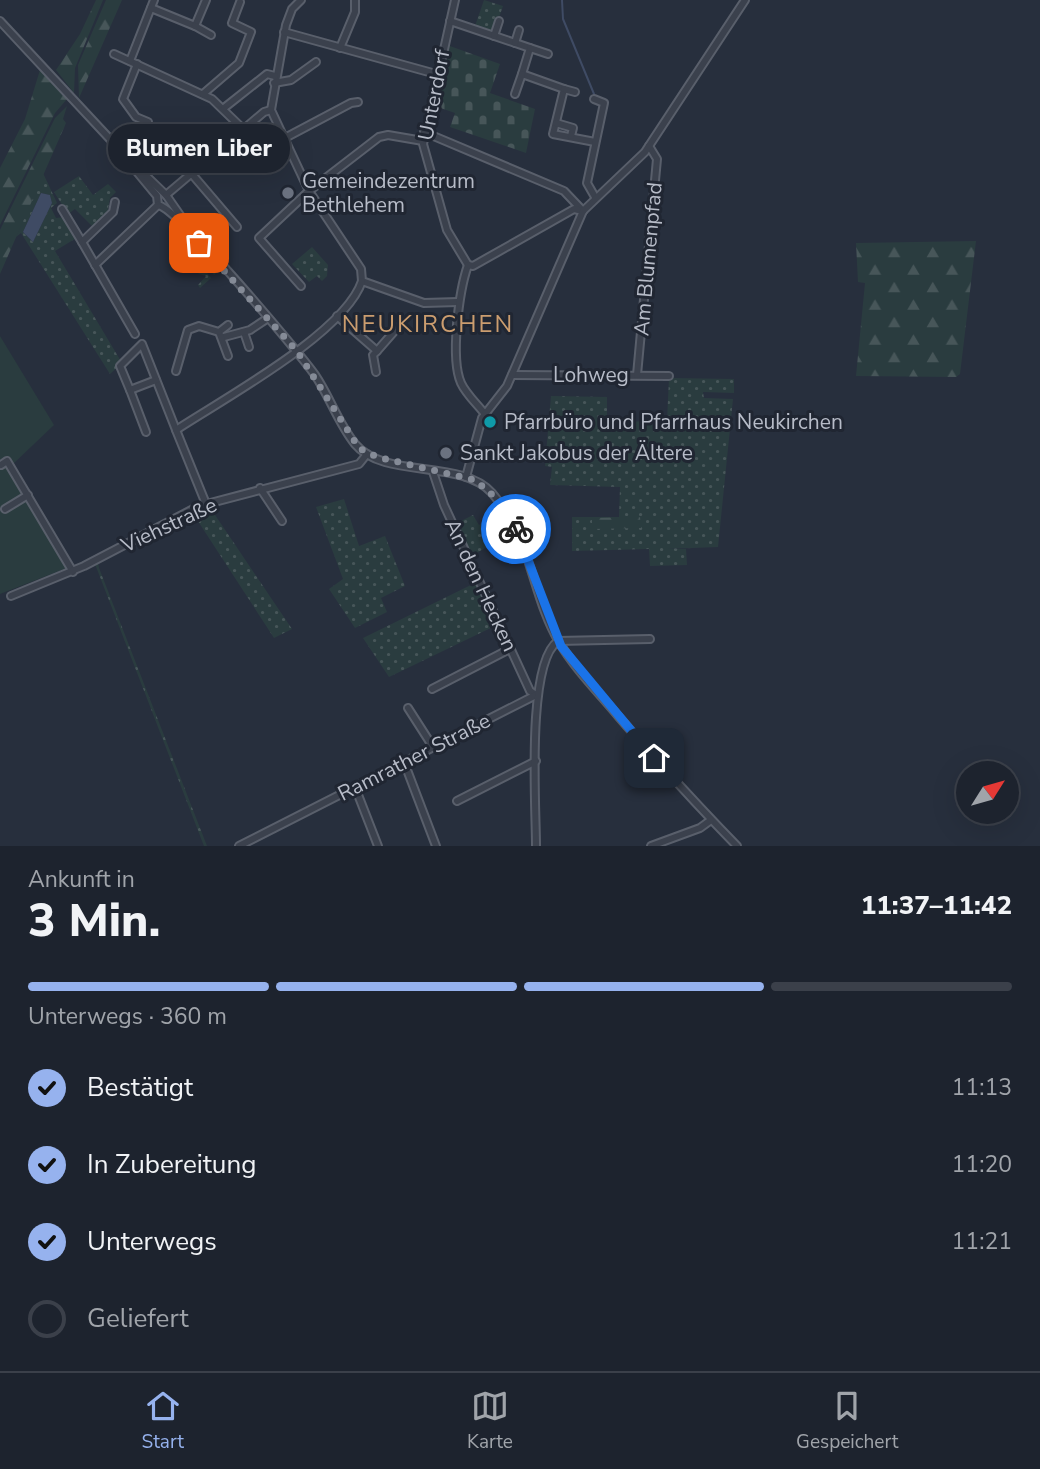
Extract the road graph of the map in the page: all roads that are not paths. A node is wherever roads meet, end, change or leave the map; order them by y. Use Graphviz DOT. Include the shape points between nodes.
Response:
graph roads {
  1 [pos="206,0"];
  2 [pos="301,0"];
  3 [pos="355,0"];
  4 [pos="455,0"];
  5 [pos="745,0"];
  6 [pos="239,1"];
  7 [pos="153,4"];
  8 [pos="0,21"];
  9 [pos="450,21"];
  10 [pos="499,21"];
  11 [pos="195,26"];
  12 [pos="519,30"];
  13 [pos="284,32"];
  14 [pos="211,35"];
  15 [pos="494,36"];
  16 [pos="515,43"];
  17 [pos="340,48"];
  18 [pos="530,48"];
  19 [pos="114,54"];
  20 [pos="548,54"];
  21 [pos="133,62"];
  22 [pos="316,62"];
  23 [pos="436,74"];
  24 [pos="522,74"];
  25 [pos="274,79"];
  26 [pos="564,89"];
  27 [pos="575,92"];
  28 [pos="203,94"];
  29 [pos="515,94"];
  30 [pos="594,99"];
  31 [pos="358,102"];
  32 [pos="224,108"];
  33 [pos="271,110"];
  34 [pos="148,122"];
  35 [pos="556,123"];
  36 [pos="243,129"];
  37 [pos="424,132"];
  38 [pos="571,136"];
  39 [pos="283,139"];
  40 [pos="423,141"];
  41 [pos="595,142"];
  42 [pos="649,146"];
  43 [pos="191,173"];
  44 [pos="309,191"];
  45 [pos="596,197"];
  46 [pos="162,199"];
  47 [pos="115,202"];
  48 [pos="62,209"];
  49 [pos="583,211"];
  50 [pos="237,227"];
  51 [pos="82,242"];
  52 [pos="94,265"];
  53 [pos="468,265"];
  54 [pos="362,281"];
  55 [pos="301,286"];
  56 [pos="458,302"];
  57 [pos="337,316"];
  58 [pos="268,317"];
  59 [pos="228,326"];
  60 [pos="398,327"];
  61 [pos="244,332"];
  62 [pos="135,334"];
  63 [pos="221,335"];
  64 [pos="249,347"];
  65 [pos="297,351"];
  66 [pos="377,351"];
  67 [pos="228,356"];
  68 [pos="176,371"];
  69 [pos="376,372"];
  70 [pos="512,375"];
  71 [pos="637,375"];
  72 [pos="669,376"];
  73 [pos="156,380"];
  74 [pos="130,390"];
  75 [pos="484,413"];
  76 [pos="176,430"];
  77 [pos="146,432"];
  78 [pos="368,454"];
  79 [pos="1,465"];
  80 [pos="433,472"];
  81 [pos="466,477"];
  82 [pos="260,488"];
  83 [pos="28,495"];
  84 [pos="206,504"];
  85 [pos="5,509"];
  86 [pos="282,521"];
  87 [pos="73,572"];
  88 [pos="11,596"];
  89 [pos="650,639"];
  90 [pos="558,641"];
  91 [pos="510,649"];
  92 [pos="432,689"];
  93 [pos="536,695"];
  94 [pos="408,708"];
  95 [pos="433,747"];
  96 [pos="536,761"];
  97 [pos="404,762"];
  98 [pos="355,787"];
  99 [pos="457,801"];
  100 [pos="711,820"];
  101 [pos="239,846"];
  102 [pos="378,846"];
  103 [pos="436,846"];
  104 [pos="536,846"];
  105 [pos="650,846"];
  106 [pos="737,846"];
  1 -- 11 [label="street"];
  2 -- 13 [label="street"];
  3 -- 17 [label="street" via="355,12"];
  4 -- 9 [label="street, Unterdorf"];
  5 -- 42 [label="street"];
  6 -- 28 [label="street" via="232,23 253,31 239,63"];
  7 -- 11 [label="street"];
  7 -- 21 [label="street"];
  8 -- 46 [label="street"];
  9 -- 15 [label="street"];
  9 -- 23 [label="street, Unterdorf"];
  10 -- 15 [label="street"];
  11 -- 14 [label="street"];
  12 -- 16 [label="street"];
  13 -- 17 [label="street"];
  13 -- 25 [label="street"];
  15 -- 16 [label="street"];
  16 -- 18 [label="street"];
  17 -- 23 [label="street"];
  18 -- 20 [label="street"];
  18 -- 24 [label="street"];
  19 -- 21 [label="street"];
  21 -- 28 [label="street"];
  21 -- 34 [label="street" via="123,99 136,117"];
  22 -- 25 [label="street" via="290,80"];
  23 -- 37 [label="street, Unterdorf"];
  24 -- 26 [label="street"];
  24 -- 29 [label="street"];
  25 -- 32 [label="street" via="267,75"];
  25 -- 33 [label="street"];
  26 -- 27 [label="street"];
  26 -- 35 [label="street"];
  28 -- 32 [label="street"];
  30 -- 41 [label="street" via="604,103"];
  31 -- 39 [label="street"];
  32 -- 36 [label="street"];
  33 -- 36 [label="street"];
  33 -- 39 [label="street"];
  35 -- 38 [label="street" via="573,128"];
  35 -- 38 [label="street" via="553,134"];
  36 -- 43 [label="street"];
  37 -- 40 [label="street, Unterdorf"];
  37 -- 49 [label="street" via="566,192"];
  38 -- 41 [label="street"];
  39 -- 44 [label="street"];
  40 -- 44 [label="street" via="382,136"];
  40 -- 53 [label="street, Unterdorf" via="447,230"];
  41 -- 45 [label="street" via="587,185"];
  42 -- 45 [label="street"];
  42 -- 71 [label="street, Am Blumenpfad" via="657,159"];
  43 -- 46 [label="street"];
  43 -- 50 [label="street"];
  44 -- 54 [label="street" via="360,268"];
  44 -- 55 [label="street" via="259,238"];
  45 -- 49 [label="street"];
  46 -- 52 [label="street"];
  46 -- 58 [label="street"];
  47 -- 51 [label="street" via="113,212"];
  48 -- 51 [label="street"];
  49 -- 53 [label="street" via="574,209 521,241"];
  49 -- 70 [label="street"];
  51 -- 52 [label="street"];
  52 -- 62 [label="street"];
  53 -- 56 [label="street"];
  54 -- 56 [label="street" via="424,303"];
  54 -- 57 [label="street" via="355,299"];
  56 -- 75 [label="street" via="459,377"];
  57 -- 65 [label="street"];
  57 -- 66 [label="street"];
  58 -- 61 [label="street"];
  58 -- 65 [label="street"];
  59 -- 63 [label="street"];
  60 -- 66 [label="street"];
  61 -- 63 [label="street"];
  61 -- 64 [label="street"];
  63 -- 67 [label="street"];
  63 -- 68 [label="street" via="199,326 188,330"];
  65 -- 76 [label="street"];
  65 -- 78 [label="street" via="352,440"];
  66 -- 69 [label="street" via="373,355"];
  70 -- 71 [label="street, Lohweg"];
  70 -- 75 [label="street"];
  71 -- 72 [label="street, Lohweg"];
  73 -- 74 [label="street"];
  73 -- 74 [label="street" via="142,344 120,366"];
  73 -- 76 [label="street"];
  74 -- 77 [label="street"];
  75 -- 81 [label="street"];
  76 -- 84 [label="street"];
  78 -- 80 [label="street"];
  78 -- 82 [label="street, Viehstraße" via="359,464"];
  79 -- 83 [label="street" via="7,461"];
  80 -- 81 [label="street"];
  80 -- 91 [label="street, An den Hecken"];
  81 -- 90 [label="street" via="488,489 514,526"];
  82 -- 84 [label="street, Viehstraße"];
  82 -- 86 [label="street"];
  83 -- 85 [label="street"];
  83 -- 87 [label="street"];
  84 -- 87 [label="street, Viehstraße"];
  87 -- 88 [label="street, Viehstraße"];
  89 -- 90 [label="street"];
  90 -- 93 [label="street"];
  90 -- 100 [label="street"];
  91 -- 92 [label="street"];
  91 -- 93 [label="street, An den Hecken"];
  93 -- 95 [label="street, Ramrather Straße"];
  93 -- 96 [label="street"];
  94 -- 95 [label="street"];
  95 -- 97 [label="street, Ramrather Straße"];
  96 -- 99 [label="street"];
  96 -- 104 [label="street"];
  97 -- 98 [label="street, Ramrather Straße"];
  97 -- 103 [label="street"];
  98 -- 101 [label="street, Ramrather Straße"];
  98 -- 102 [label="street"];
  100 -- 105 [label="street"];
  100 -- 106 [label="street"];
}
